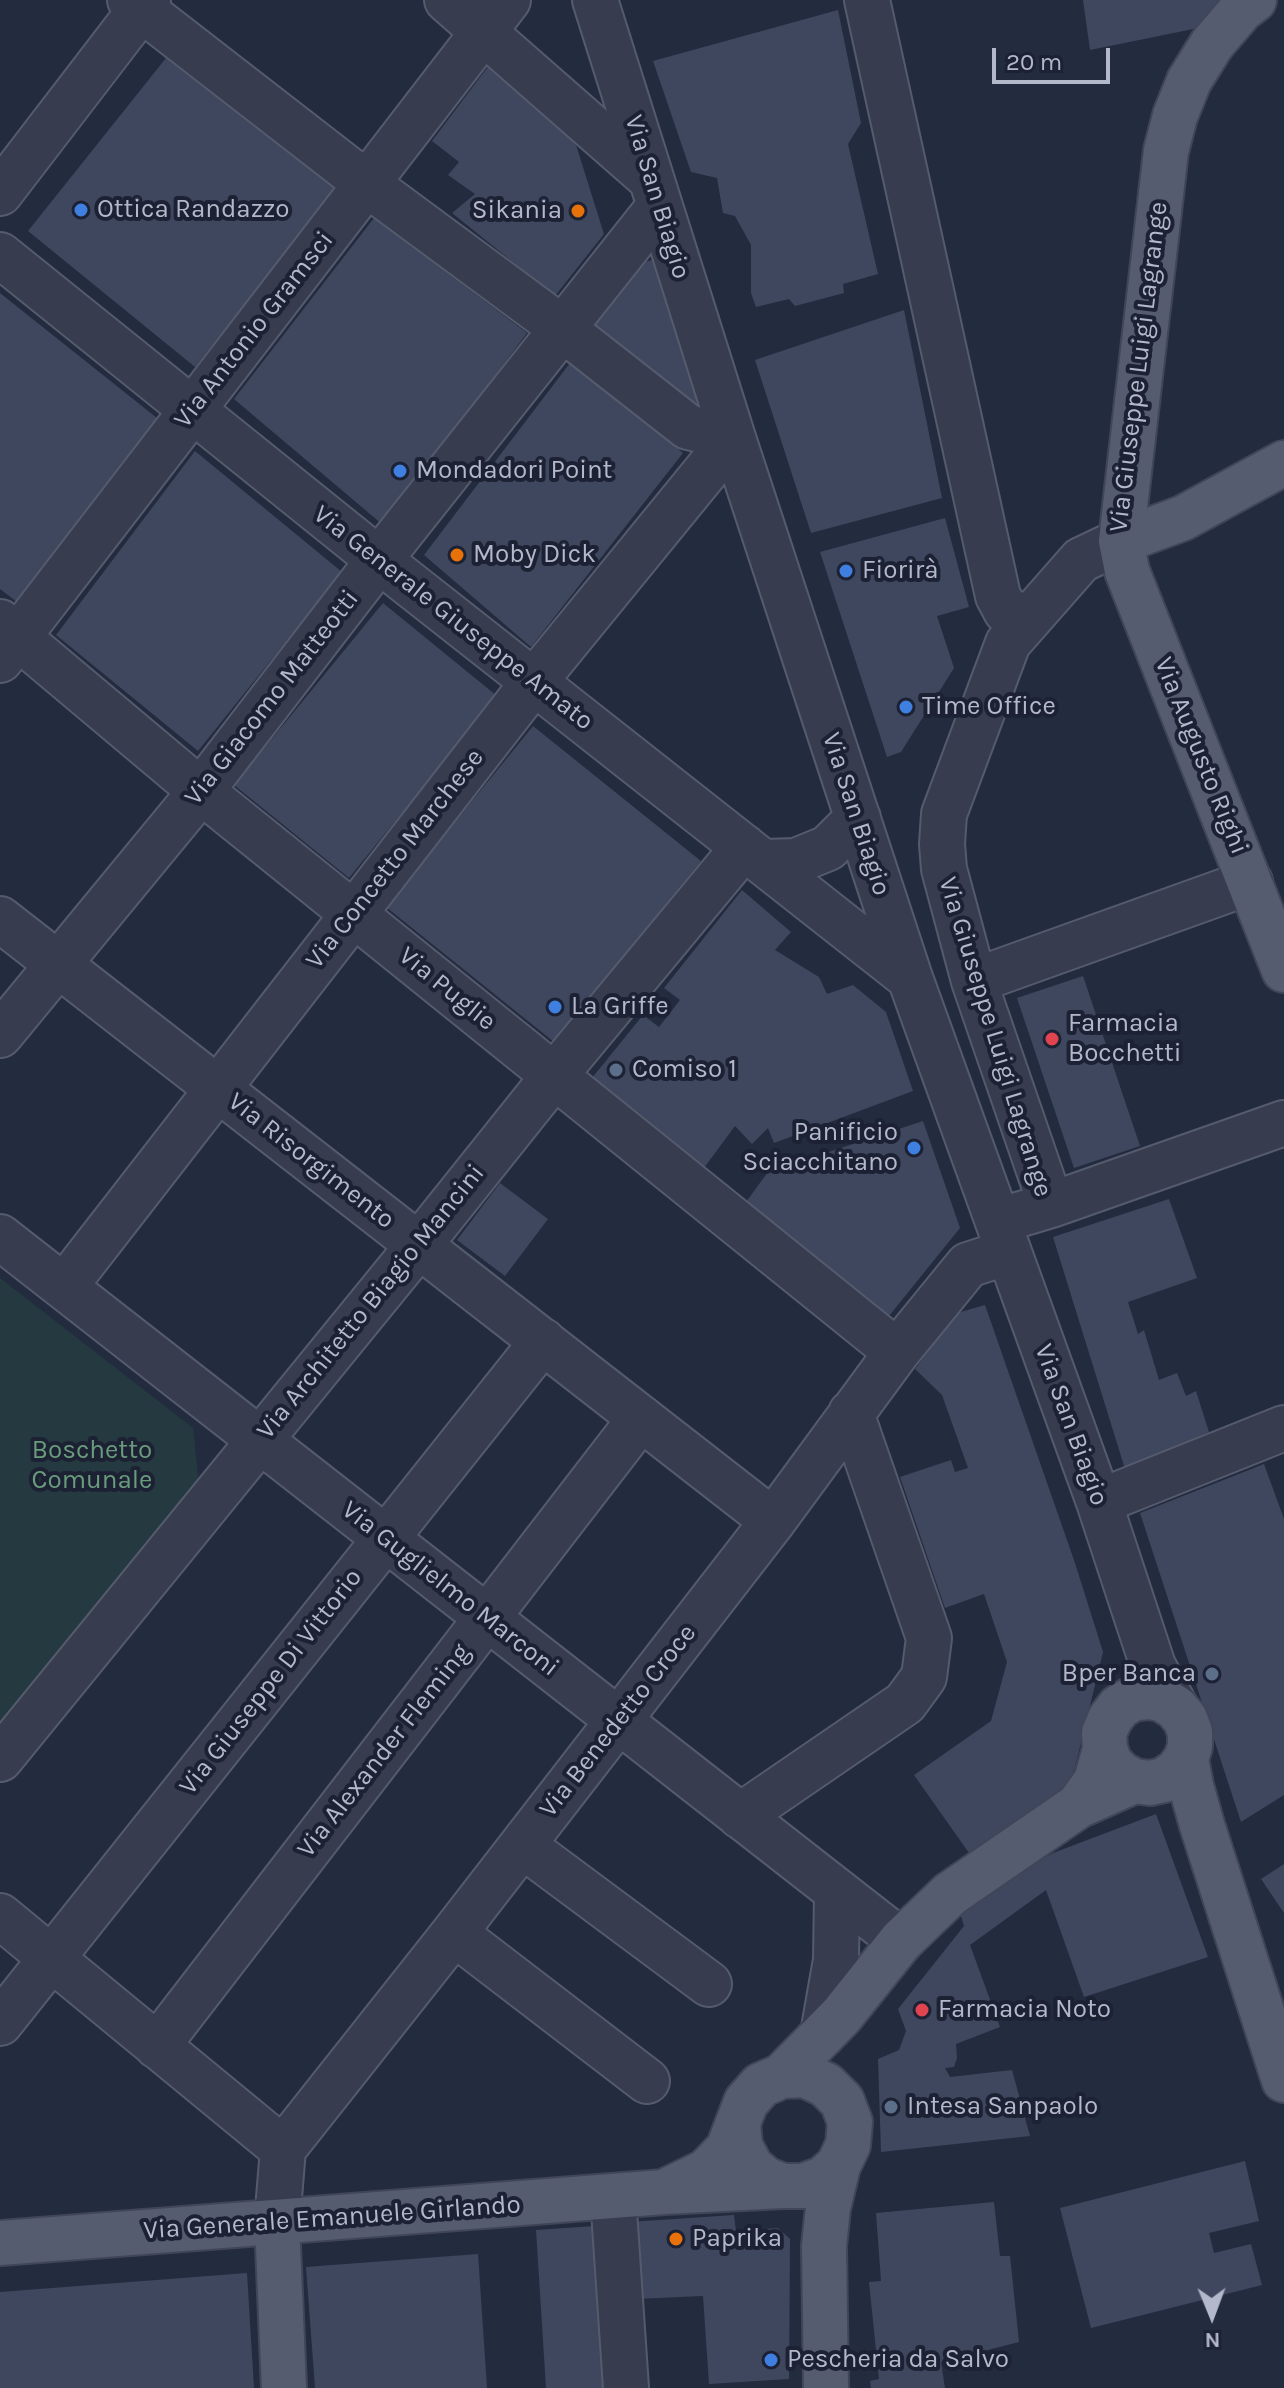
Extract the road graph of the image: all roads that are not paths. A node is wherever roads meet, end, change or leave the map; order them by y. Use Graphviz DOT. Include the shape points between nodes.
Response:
graph roads {
  1 [pos="447,0"];
  2 [pos="595,0"];
  3 [pos="867,0"];
  4 [pos="1254,0"];
  5 [pos="140,3"];
  6 [pos="496,16"];
  7 [pos="367,184"];
  8 [pos="0,193"];
  9 [pos="655,193"];
  10 [pos="0,255"];
  11 [pos="563,329"];
  12 [pos="192,411"];
  13 [pos="733,438"];
  14 [pos="1284,463"];
  15 [pos="1121,541"];
  16 [pos="379,560"];
  17 [pos="1029,617"];
  18 [pos="6,640"];
  19 [pos="533,683"];
  20 [pos="201,791"];
  21 [pos="858,818"];
  22 [pos="754,855"];
  23 [pos="1250,882"];
  24 [pos="353,912"];
  25 [pos="0,919"];
  26 [pos="57,963"];
  27 [pos="1284,970"];
  28 [pos="910,978"];
  29 [pos="974,981"];
  30 [pos="0,1035"];
  31 [pos="554,1076"];
  32 [pos="218,1089"];
  33 [pos="1284,1123"];
  34 [pos="1051,1205"];
  35 [pos="1003,1236"];
  36 [pos="0,1237"];
  37 [pos="419,1245"];
  38 [pos="64,1287"];
  39 [pos="543,1341"];
  40 [pos="897,1352"];
  41 [pos="851,1413"];
  42 [pos="641,1418"];
  43 [pos="1284,1428"];
  44 [pos="260,1440"];
  45 [pos="1099,1502"];
  46 [pos="773,1521"];
  47 [pos="386,1538"];
  48 [pos="487,1618"];
  49 [pos="1138,1621"];
  50 [pos="1119,1707"];
  51 [pos="1176,1708"];
  52 [pos="619,1720"];
  53 [pos="1105,1749"];
  54 [pos="0,1759"];
  55 [pos="1186,1759"];
  56 [pos="1142,1782"];
  57 [pos="1078,1806"];
  58 [pos="740,1816"];
  59 [pos="1202,1825"];
  60 [pos="522,1845"];
  61 [pos="837,1891"];
  62 [pos="0,1916"];
  63 [pos="454,1933"];
  64 [pos="901,1941"];
  65 [pos="51,1959"];
  66 [pos="709,1984"];
  67 [pos="1274,2009"];
  68 [pos="0,2023"];
  69 [pos="832,2025"];
  70 [pos="157,2046"];
  71 [pos="782,2076"];
  72 [pos="1284,2080"];
  73 [pos="647,2081"];
  74 [pos="842,2101"];
  75 [pos="738,2124"];
  76 [pos="283,2149"];
  77 [pos="838,2166"];
  78 [pos="783,2186"];
  79 [pos="664,2192"];
  80 [pos="613,2196"];
  81 [pos="277,2222"];
  82 [pos="0,2243"];
  83 [pos="284,2388"];
  84 [pos="626,2388"];
  85 [pos="826,2388"];
  1 -- 6 [label="street"];
  2 -- 9 [label="street, Via San Biagio"];
  3 -- 17 [label="street" via="998,596 1006,611"];
  4 -- 15 [label="main road, Via Giuseppe Luigi Lagrange" via="1212,44 1189,81 1166,151"];
  5 -- 7 [label="street"];
  5 -- 8 [label="street"];
  6 -- 7 [label="street, Via Antonio Gramsci"];
  6 -- 9 [label="street"];
  7 -- 11 [label="street"];
  7 -- 12 [label="street, Via Antonio Gramsci"];
  9 -- 11 [label="street, Via Giacomo Matteotti"];
  9 -- 13 [label="street, Via San Biagio"];
  10 -- 12 [label="street, Via Generale Giuseppe Amato"];
  11 -- 13 [label="street" via="688,427"];
  11 -- 16 [label="street, Via Giacomo Matteotti"];
  12 -- 16 [label="street, Via Generale Giuseppe Amato"];
  12 -- 18 [label="street, Via Antonio Gramsci"];
  13 -- 19 [label="street, Via Concetto Marchese"];
  13 -- 21 [label="street, Via San Biagio"];
  14 -- 15 [label="main road" via="1183,518"];
  15 -- 17 [label="street, Via Giuseppe Luigi Lagrange" via="1081,560"];
  15 -- 23 [label="main road, Via Augusto Righi" via="1127,571"];
  16 -- 19 [label="street, Via Generale Giuseppe Amato"];
  16 -- 20 [label="street, Via Giacomo Matteotti"];
  17 -- 29 [label="street, Via Giuseppe Luigi Lagrange" via="1008,643 944,814 944,869"];
  18 -- 20 [label="street, Via Puglie"];
  19 -- 22 [label="street, Via Generale Giuseppe Amato"];
  19 -- 24 [label="street, Via Concetto Marchese"];
  20 -- 24 [label="street, Via Puglie"];
  20 -- 26 [label="street, Via Giacomo Matteotti"];
  21 -- 22 [label="street" via="828,848 796,861"];
  21 -- 28 [label="street, Via San Biagio"];
  22 -- 28 [label="street, Via Generale Giuseppe Amato"];
  22 -- 31 [label="street, Via Architetto Biagio Mancini"];
  23 -- 27 [label="main road, Via Augusto Righi"];
  23 -- 29 [label="street"];
  24 -- 31 [label="street, Via Puglie"];
  24 -- 32 [label="street, Via Concetto Marchese"];
  25 -- 26 [label="street, Via Risorgimento"];
  26 -- 30 [label="street, Via Giacomo Matteotti"];
  26 -- 32 [label="street, Via Risorgimento"];
  28 -- 35 [label="street, Via San Biagio"];
  29 -- 34 [label="street, Via Giuseppe Luigi Lagrange"];
  31 -- 37 [label="street, Via Architetto Biagio Mancini"];
  31 -- 40 [label="street, Via Puglie"];
  32 -- 37 [label="street, Via Risorgimento"];
  32 -- 38 [label="street, Via Concetto Marchese"];
  33 -- 34 [label="street"];
  34 -- 35 [label="street, Via Giuseppe Luigi Lagrange"];
  35 -- 40 [label="street, Via Benedetto Croce" via="968,1265"];
  35 -- 45 [label="street, Via San Biagio"];
  36 -- 38 [label="street, Via Guglielmo Marconi"];
  37 -- 39 [label="street, Via Risorgimento"];
  37 -- 44 [label="street, Via Architetto Biagio Mancini"];
  38 -- 44 [label="street, Via Guglielmo Marconi"];
  39 -- 42 [label="street, Via Risorgimento"];
  39 -- 47 [label="street, Via Giuseppe Di Vittorio"];
  40 -- 41 [label="street, Via Benedetto Croce"];
  41 -- 46 [label="street, Via Benedetto Croce"];
  41 -- 58 [label="street" via="929,1638 924,1677 905,1703"];
  42 -- 46 [label="street, Via Risorgimento"];
  42 -- 48 [label="street, Via Alexander Fleming"];
  43 -- 45 [label="street"];
  44 -- 47 [label="street, Via Guglielmo Marconi"];
  44 -- 54 [label="street, Via Architetto Biagio Mancini"];
  45 -- 49 [label="street, Via San Biagio"];
  46 -- 52 [label="street, Via Benedetto Croce"];
  47 -- 48 [label="street, Via Guglielmo Marconi"];
  47 -- 65 [label="street, Via Giuseppe Di Vittorio"];
  48 -- 52 [label="street, Via Guglielmo Marconi"];
  48 -- 70 [label="street, Via Alexander Fleming"];
  49 -- 50 [label="street" via="1134,1665"];
  49 -- 51 [label="street, Via San Biagio" via="1153,1666"];
  50 -- 51 [label="main road" via="1148,1697"];
  50 -- 53 [label="main road" via="1104,1733"];
  51 -- 55 [label="main road" via="1190,1732"];
  52 -- 58 [label="street, Via Guglielmo Marconi"];
  52 -- 60 [label="street, Via Benedetto Croce"];
  53 -- 56 [label="main road" via="1121,1774"];
  53 -- 57 [label="main road" via="1096,1781"];
  55 -- 56 [label="main road" via="1164,1780"];
  55 -- 59 [label="main road"];
  56 -- 57 [label="main road"];
  56 -- 59 [label="main road"];
  57 -- 64 [label="main road" via="950,1894"];
  58 -- 61 [label="street, Via Guglielmo Marconi"];
  59 -- 67 [label="main road"];
  60 -- 63 [label="street, Via Benedetto Croce"];
  60 -- 66 [label="street"];
  61 -- 64 [label="street, Via Guglielmo Marconi"];
  61 -- 69 [label="street"];
  62 -- 65 [label="street"];
  63 -- 73 [label="street"];
  63 -- 76 [label="street, Via Benedetto Croce"];
  64 -- 69 [label="main road"];
  65 -- 68 [label="street, Via Giuseppe Di Vittorio"];
  65 -- 70 [label="street"];
  67 -- 72 [label="main road"];
  69 -- 71 [label="main road"];
  69 -- 74 [label="main road"];
  70 -- 76 [label="street"];
  71 -- 74 [label="main road" via="805,2075"];
  71 -- 75 [label="main road" via="761,2085 746,2102"];
  74 -- 77 [label="main road" via="850,2122 848,2145"];
  75 -- 78 [label="main road" via="740,2146 751,2167"];
  75 -- 79 [label="main road" via="728,2149 707,2171"];
  76 -- 81 [label="street"];
  77 -- 78 [label="main road" via="823,2179"];
  77 -- 85 [label="main road" via="824,2246"];
  78 -- 79 [label="main road, Via Generale Emanuele Girlando"];
  79 -- 80 [label="main road, Via Generale Emanuele Girlando"];
  80 -- 81 [label="main road, Via Generale Emanuele Girlando"];
  80 -- 84 [label="street"];
  81 -- 82 [label="main road, Via Generale Emanuele Girlando"];
  81 -- 83 [label="main road"];
}
